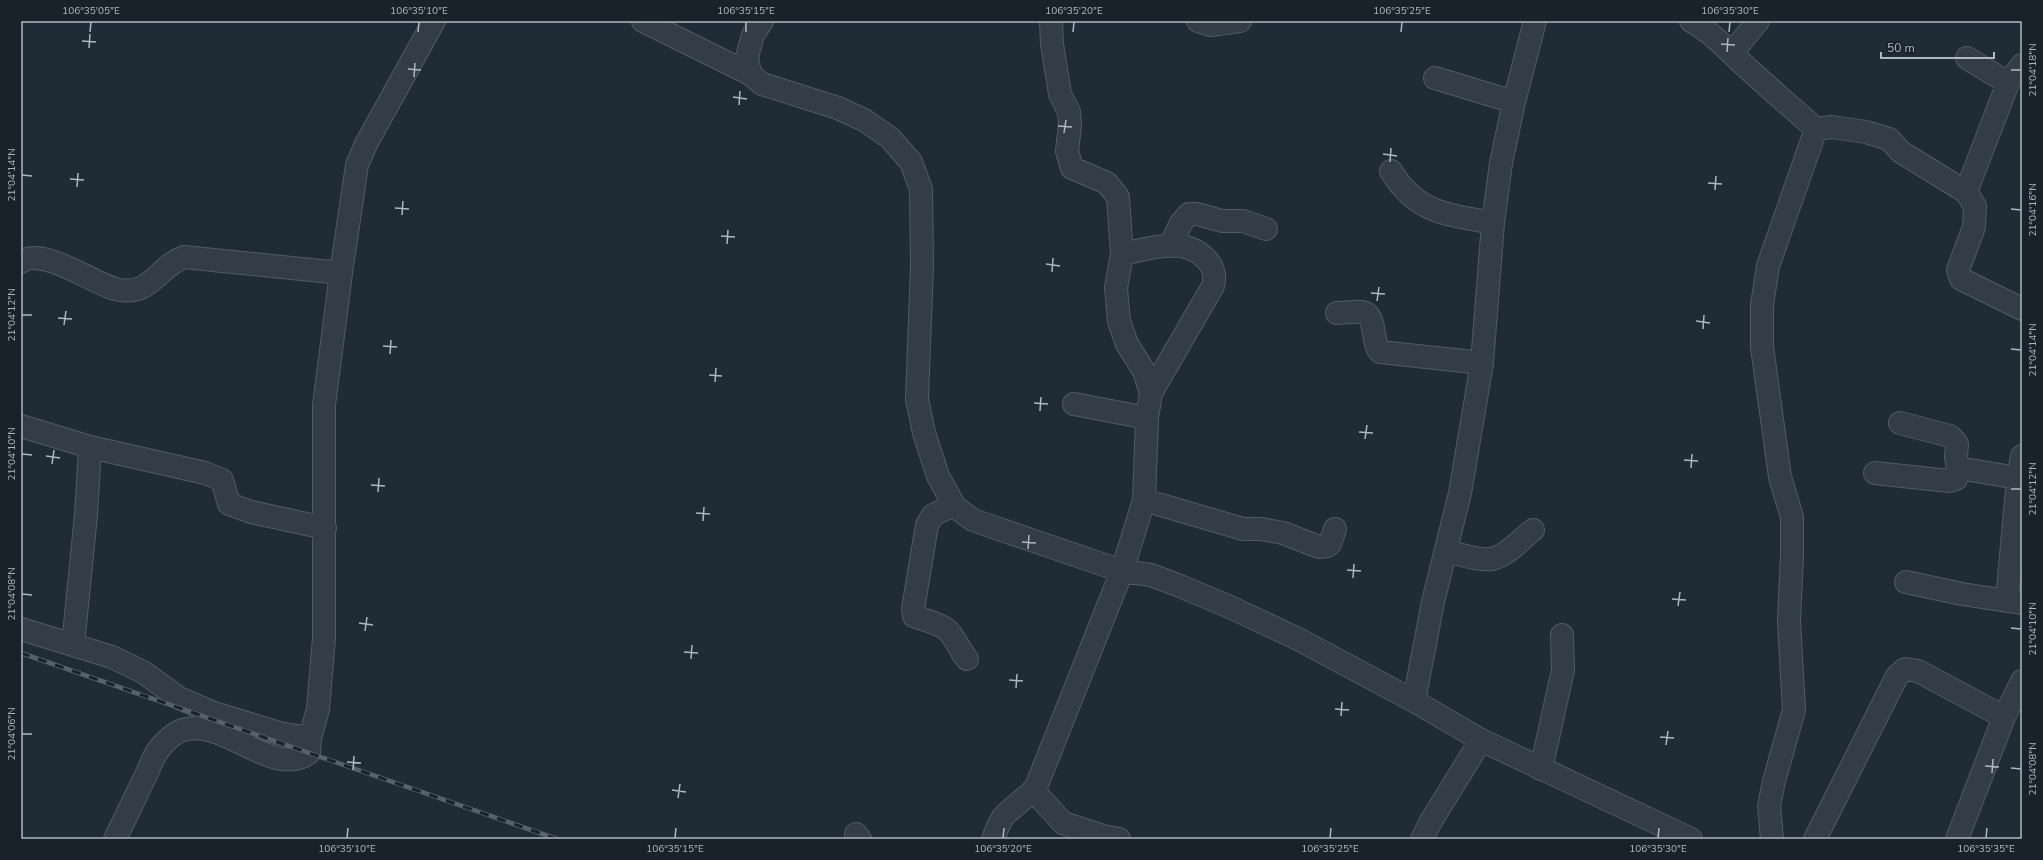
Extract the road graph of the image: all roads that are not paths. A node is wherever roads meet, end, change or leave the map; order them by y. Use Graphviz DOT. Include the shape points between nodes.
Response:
graph roads {
  1 [pos="434,21"];
  2 [pos="643,21"];
  3 [pos="762,21"];
  4 [pos="1051,21"];
  5 [pos="1198,21"];
  6 [pos="1240,21"];
  7 [pos="1535,21"];
  8 [pos="1691,21"];
  9 [pos="1758,21"];
  10 [pos="1732,53"];
  11 [pos="1967,58"];
  12 [pos="2022,65"];
  13 [pos="750,74"];
  14 [pos="1435,78"];
  15 [pos="2008,83"];
  16 [pos="1514,102"];
  17 [pos="1816,129"];
  18 [pos="1391,171"];
  19 [pos="1966,192"];
  20 [pos="1493,223"];
  21 [pos="1266,229"];
  22 [pos="1170,246"];
  23 [pos="1122,254"];
  24 [pos="21,262"];
  25 [pos="340,273"];
  26 [pos="2022,309"];
  27 [pos="1337,313"];
  28 [pos="1482,363"];
  29 [pos="1151,393"];
  30 [pos="1074,404"];
  31 [pos="1147,418"];
  32 [pos="1900,422"];
  33 [pos="21,426"];
  34 [pos="90,447"];
  35 [pos="2022,456"];
  36 [pos="1958,468"];
  37 [pos="1875,473"];
  38 [pos="2018,478"];
  39 [pos="1144,500"];
  40 [pos="954,505"];
  41 [pos="325,528"];
  42 [pos="1335,529"];
  43 [pos="1532,530"];
  44 [pos="1446,551"];
  45 [pos="1122,571"];
  46 [pos="1906,582"];
  47 [pos="2015,602"];
  48 [pos="21,629"];
  49 [pos="1562,635"];
  50 [pos="73,645"];
  51 [pos="967,660"];
  52 [pos="2022,681"];
  53 [pos="1414,701"];
  54 [pos="2004,717"];
  55 [pos="310,738"];
  56 [pos="1481,740"];
  57 [pos="1541,769"];
  58 [pos="1033,790"];
  59 [pos="115,839"];
  60 [pos="993,839"];
  61 [pos="1119,839"];
  62 [pos="1422,839"];
  63 [pos="1691,839"];
  64 [pos="1772,839"];
  65 [pos="1815,839"];
  66 [pos="1957,839"];
  1 -- 25 [label="street" via="357,165"];
  2 -- 13 [label="street"];
  3 -- 13 [label="street" via="753,35 747,57"];
  4 -- 23 [label="street" via="1060,94 1069,112 1067,150 1072,168 1107,183 1118,197"];
  5 -- 6 [label="street" via="1211,25"];
  7 -- 16 [label="street"];
  8 -- 10 [label="street" via="1702,27"];
  9 -- 10 [label="street"];
  10 -- 17 [label="street"];
  11 -- 15 [label="street"];
  12 -- 15 [label="street"];
  13 -- 40 [label="street" via="762,84 838,108 864,120 890,138 911,162 922,189 917,399 924,434 938,476"];
  14 -- 16 [label="street"];
  15 -- 19 [label="street"];
  16 -- 20 [label="street" via="1501,163"];
  17 -- 19 [label="street" via="1832,127 1866,132 1888,139 1901,152"];
  17 -- 64 [label="street" via="1768,266 1762,305 1762,347 1780,477 1792,517 1789,621 1794,710 1769,806"];
  18 -- 20 [label="street" via="1401,188 1430,209"];
  19 -- 26 [label="street" via="1975,206 1974,227 1958,270 1961,279"];
  20 -- 28 [label="street"];
  21 -- 22 [label="street" via="1243,221 1222,221 1189,214 1181,223"];
  22 -- 23 [label="street"];
  22 -- 29 [label="street" via="1191,248 1201,253 1209,261 1215,279"];
  23 -- 29 [label="street" via="1116,288 1119,321 1127,344 1144,371"];
  24 -- 25 [label="street" via="26,259 42,258 115,289 131,290 148,286 174,260 184,256"];
  25 -- 41 [label="street" via="324,405"];
  27 -- 28 [label="street" via="1364,312 1369,316 1375,346 1380,352"];
  28 -- 44 [label="street" via="1460,493"];
  29 -- 31 [label="street"];
  30 -- 31 [label="street"];
  31 -- 39 [label="street"];
  32 -- 36 [label="street" via="1950,436 1957,444"];
  33 -- 34 [label="street"];
  34 -- 41 [label="street" via="205,473 222,480 229,504 240,509"];
  34 -- 50 [label="street"];
  35 -- 38 [label="street"];
  36 -- 37 [label="street" via="1956,479 1949,481"];
  36 -- 38 [label="street"];
  38 -- 47 [label="street"];
  39 -- 42 [label="street" via="1243,530 1261,529 1283,533 1324,548 1330,544"];
  39 -- 45 [label="street"];
  40 -- 45 [label="street" via="974,520"];
  40 -- 51 [label="street" via="933,515 926,525 913,609 914,616 945,628"];
  41 -- 55 [label="street" via="324,638 318,709"];
  43 -- 44 [label="street" via="1502,555 1492,559"];
  44 -- 53 [label="street" via="1432,602"];
  45 -- 53 [label="street" via="1151,576 1230,607 1298,639"];
  45 -- 58 [label="street"];
  46 -- 47 [label="street"];
  48 -- 50 [label="street"];
  49 -- 57 [label="street" via="1563,670"];
  50 -- 55 [label="street" via="112,657 143,672 179,698 214,713 279,733"];
  52 -- 54 [label="street"];
  53 -- 56 [label="street"];
  54 -- 65 [label="street" via="1926,674 1905,669 1897,676"];
  54 -- 66 [label="street"];
  55 -- 59 [label="street" via="309,753 302,759 292,760 278,759 210,731 193,728 179,731 158,750"];
  56 -- 57 [label="street"];
  56 -- 62 [label="street"];
  57 -- 63 [label="street"];
  58 -- 60 [label="street" via="1003,817"];
  58 -- 61 [label="street" via="1063,823 1090,833"];
}
